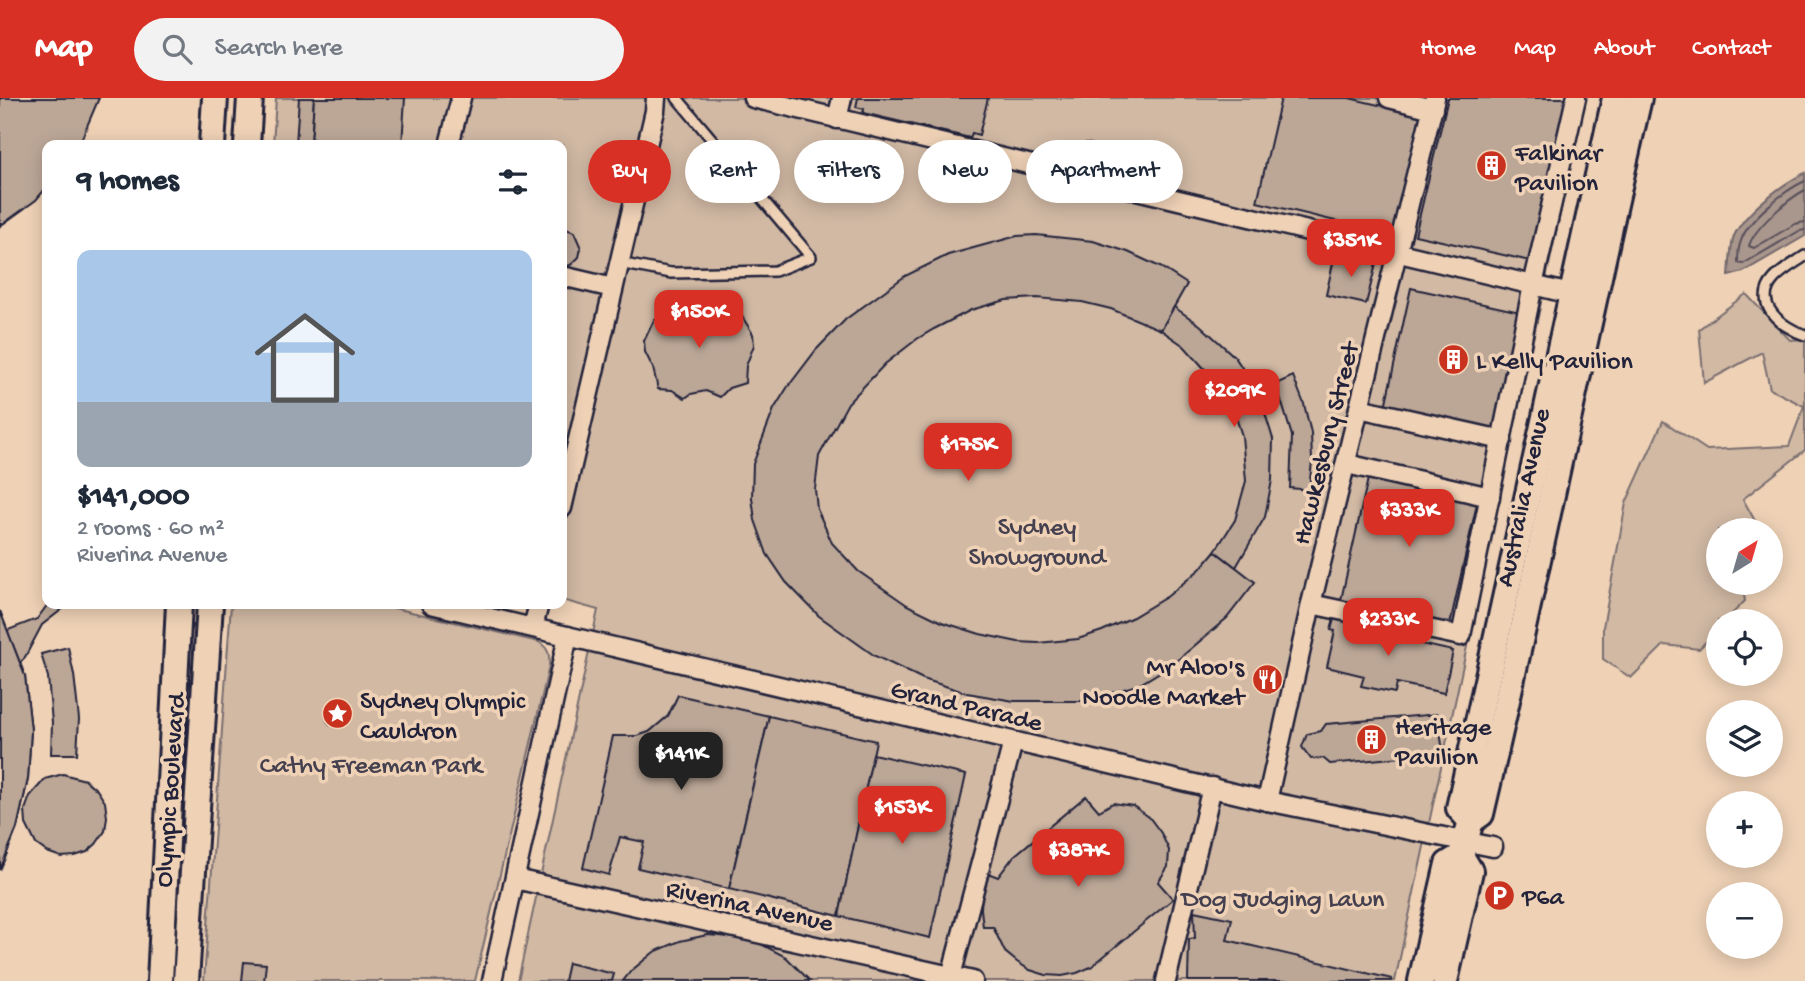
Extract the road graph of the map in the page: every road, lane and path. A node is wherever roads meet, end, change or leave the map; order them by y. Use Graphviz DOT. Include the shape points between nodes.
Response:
graph roads {
  1 [pos="461,98"];
  2 [pos="656,98"];
  3 [pos="677,98"];
  4 [pos="753,98"];
  5 [pos="842,98"];
  6 [pos="1389,98"];
  7 [pos="1576,98"];
  8 [pos="1615,98"];
  9 [pos="1639,98"];
  10 [pos="1434,103"];
  11 [pos="215,104"];
  12 [pos="249,106"];
  13 [pos="837,119"];
  14 [pos="212,140"];
  15 [pos="247,140"];
  16 [pos="450,140"];
  17 [pos="1398,252"];
  18 [pos="1805,256"];
  19 [pos="619,263"];
  20 [pos="567,277"];
  21 [pos="1539,286"];
  22 [pos="613,288"];
  23 [pos="1582,296"];
  24 [pos="1805,335"];
  25 [pos="1359,408"];
  26 [pos="1502,440"];
  27 [pos="1347,464"];
  28 [pos="567,486"];
  29 [pos="1490,497"];
  30 [pos="1311,604"];
  31 [pos="179,609"];
  32 [pos="210,609"];
  33 [pos="453,609"];
  34 [pos="538,609"];
  35 [pos="533,627"];
  36 [pos="568,636"];
  37 [pos="1013,742"];
  38 [pos="1212,786"];
  39 [pos="1267,800"];
  40 [pos="1466,840"];
  41 [pos="1493,847"];
  42 [pos="515,879"];
  43 [pos="951,976"];
  44 [pos="160,981"];
  45 [pos="186,981"];
  46 [pos="492,981"];
  47 [pos="973,981"];
  48 [pos="1166,981"];
  49 [pos="1421,981"];
  50 [pos="1446,981"];
  1 -- 16 [label="street"];
  2 -- 19 [label="street"];
  3 -- 19 [label="lane" via="811,257 775,271 671,273"];
  4 -- 13 [label="street"];
  5 -- 13 [label="street"];
  6 -- 10 [label="street"];
  7 -- 21 [label="street"];
  8 -- 23 [label="main road, Australia Avenue"];
  9 -- 23 [label="main road, Australia Avenue"];
  10 -- 17 [label="street, Hawkesbury Street"];
  11 -- 12 [label="main road" via="231,125 240,123"];
  11 -- 14 [label="main road"];
  12 -- 15 [label="main road"];
  13 -- 17 [label="street"];
  17 -- 21 [label="street"];
  17 -- 25 [label="street, Hawkesbury Street"];
  18 -- 24 [label="lane" via="1773,279 1767,291 1767,307 1776,320"];
  19 -- 22 [label="street"];
  20 -- 22 [label="street"];
  21 -- 23 [label="street"];
  21 -- 26 [label="street"];
  22 -- 28 [label="street"];
  23 -- 40 [label="main road, Australia Avenue" via="1507,705 1481,814"];
  25 -- 26 [label="street"];
  25 -- 27 [label="street, Hawkesbury Street"];
  26 -- 29 [label="street"];
  27 -- 29 [label="street"];
  27 -- 30 [label="street, Hawkesbury Street"];
  29 -- 30 [label="street" via="1461,636"];
  30 -- 39 [label="street, Hawkesbury Street"];
  31 -- 44 [label="main road, Olympic Boulevard"];
  32 -- 45 [label="main road, Olympic Boulevard"];
  33 -- 35 [label="street, Grand Parade"];
  34 -- 35 [label="street"];
  35 -- 36 [label="street, Grand Parade"];
  36 -- 37 [label="street, Grand Parade"];
  36 -- 42 [label="street"];
  37 -- 38 [label="street, Grand Parade"];
  37 -- 43 [label="street"];
  38 -- 39 [label="street, Grand Parade"];
  38 -- 48 [label="street"];
  39 -- 40 [label="street, Grand Parade"];
  40 -- 41 [label="street, Grand Parade"];
  40 -- 49 [label="main road, Australia Avenue" via="1448,864"];
  40 -- 50 [label="main road" via="1470,871"];
  42 -- 43 [label="street, Riverina Avenue"];
  42 -- 46 [label="street"];
  43 -- 47 [label="street, Riverina Avenue"];
}
